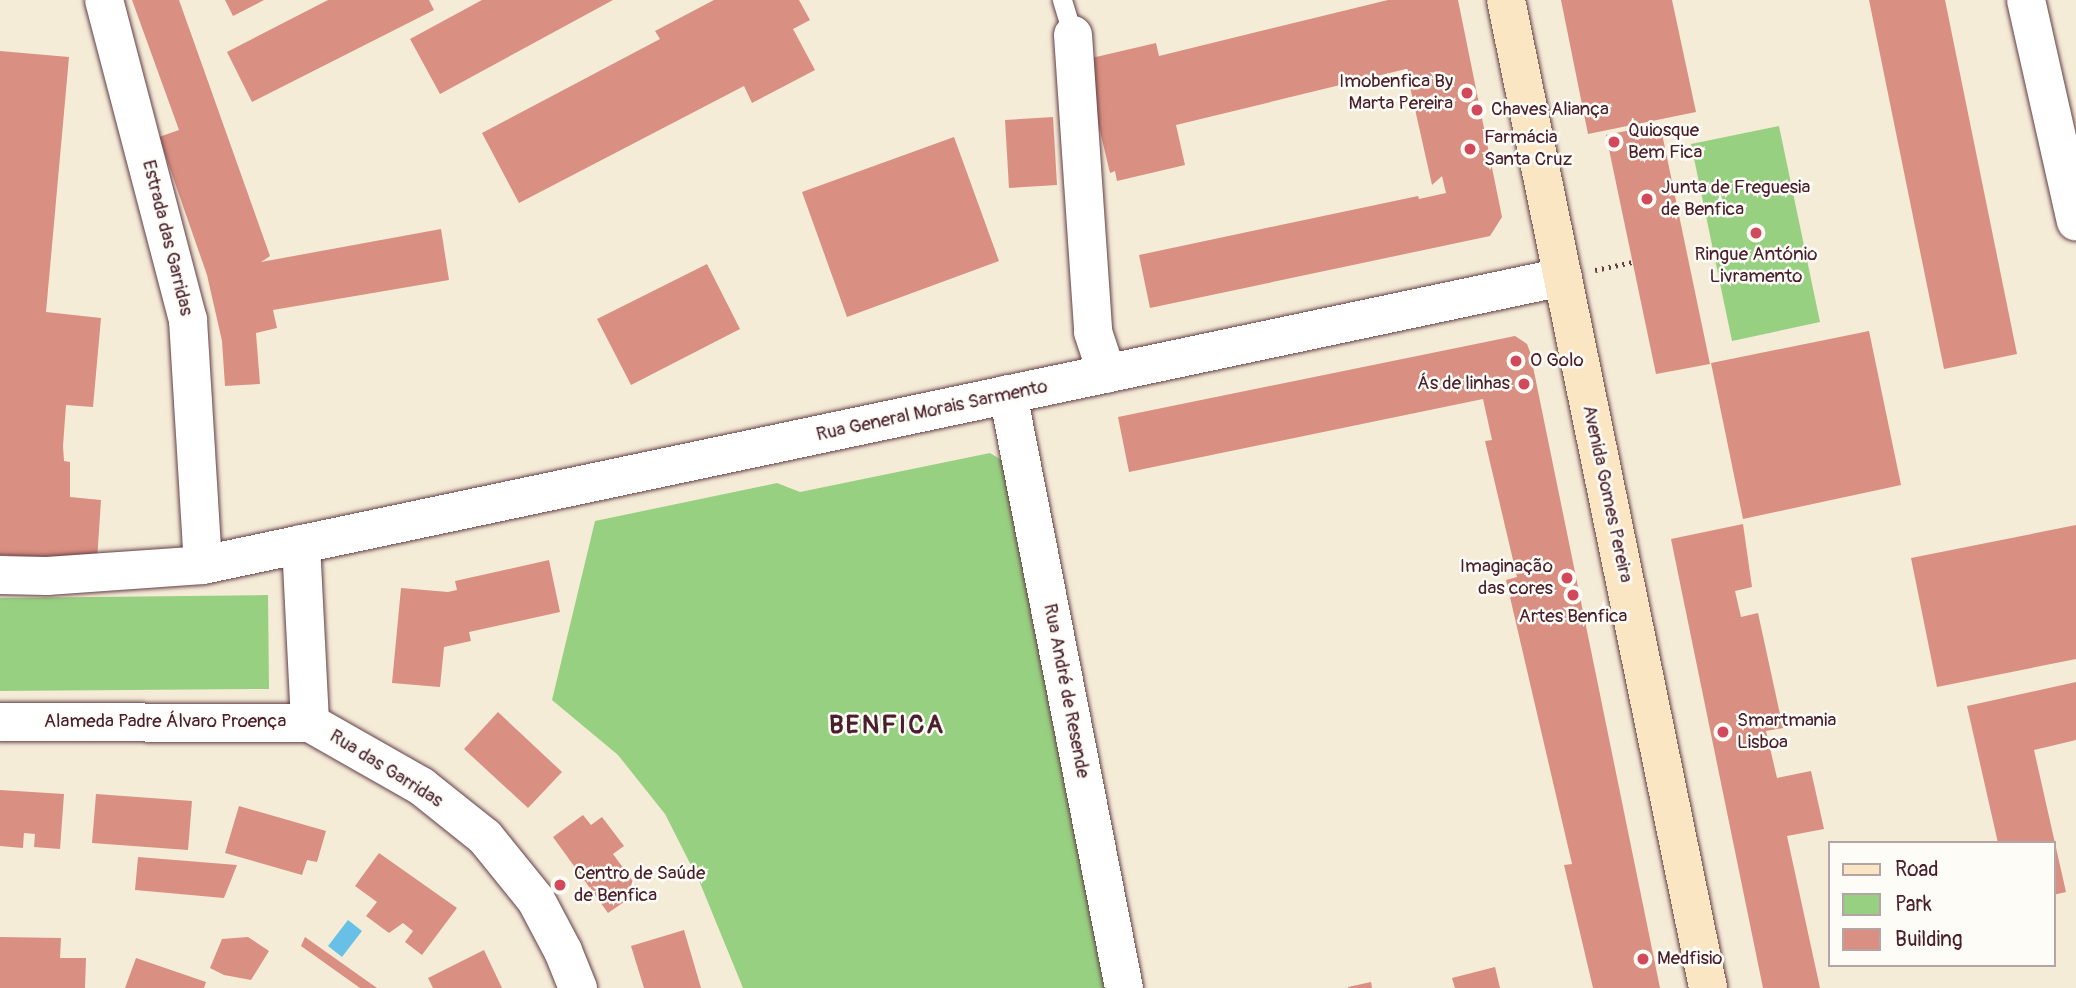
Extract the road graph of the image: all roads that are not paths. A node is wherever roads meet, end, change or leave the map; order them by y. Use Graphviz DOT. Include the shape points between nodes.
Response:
graph roads {
  1 [pos="104,0"];
  2 [pos="1506,0"];
  3 [pos="2026,0"];
  4 [pos="1068,18"];
  5 [pos="2076,221"];
  6 [pos="1563,276"];
  7 [pos="1107,374"];
  8 [pos="1009,394"];
  9 [pos="301,544"];
  10 [pos="203,565"];
  11 [pos="0,575"];
  12 [pos="0,722"];
  13 [pos="310,723"];
  14 [pos="579,988"];
  15 [pos="1124,988"];
  16 [pos="1708,988"];
  1 -- 10 [label="street, Estrada das Garridas" via="188,320"];
  2 -- 6 [label="street, Avenida Gomes Pereira"];
  3 -- 5 [label="street"];
  4 -- 7 [label="street" via="1093,332"];
  6 -- 7 [label="street, Rua General Morais Sarmento"];
  6 -- 16 [label="street, Avenida Gomes Pereira"];
  7 -- 8 [label="street, Rua General Morais Sarmento"];
  8 -- 9 [label="street, Rua General Morais Sarmento"];
  8 -- 15 [label="street, Rua André de Resende"];
  9 -- 10 [label="street"];
  9 -- 13 [label="street, Alameda Padre Álvaro Proença"];
  10 -- 11 [label="street"];
  12 -- 13 [label="street, Alameda Padre Álvaro Proença"];
  13 -- 14 [label="street, Rua das Garridas" via="421,786 485,837 536,900"];
}
